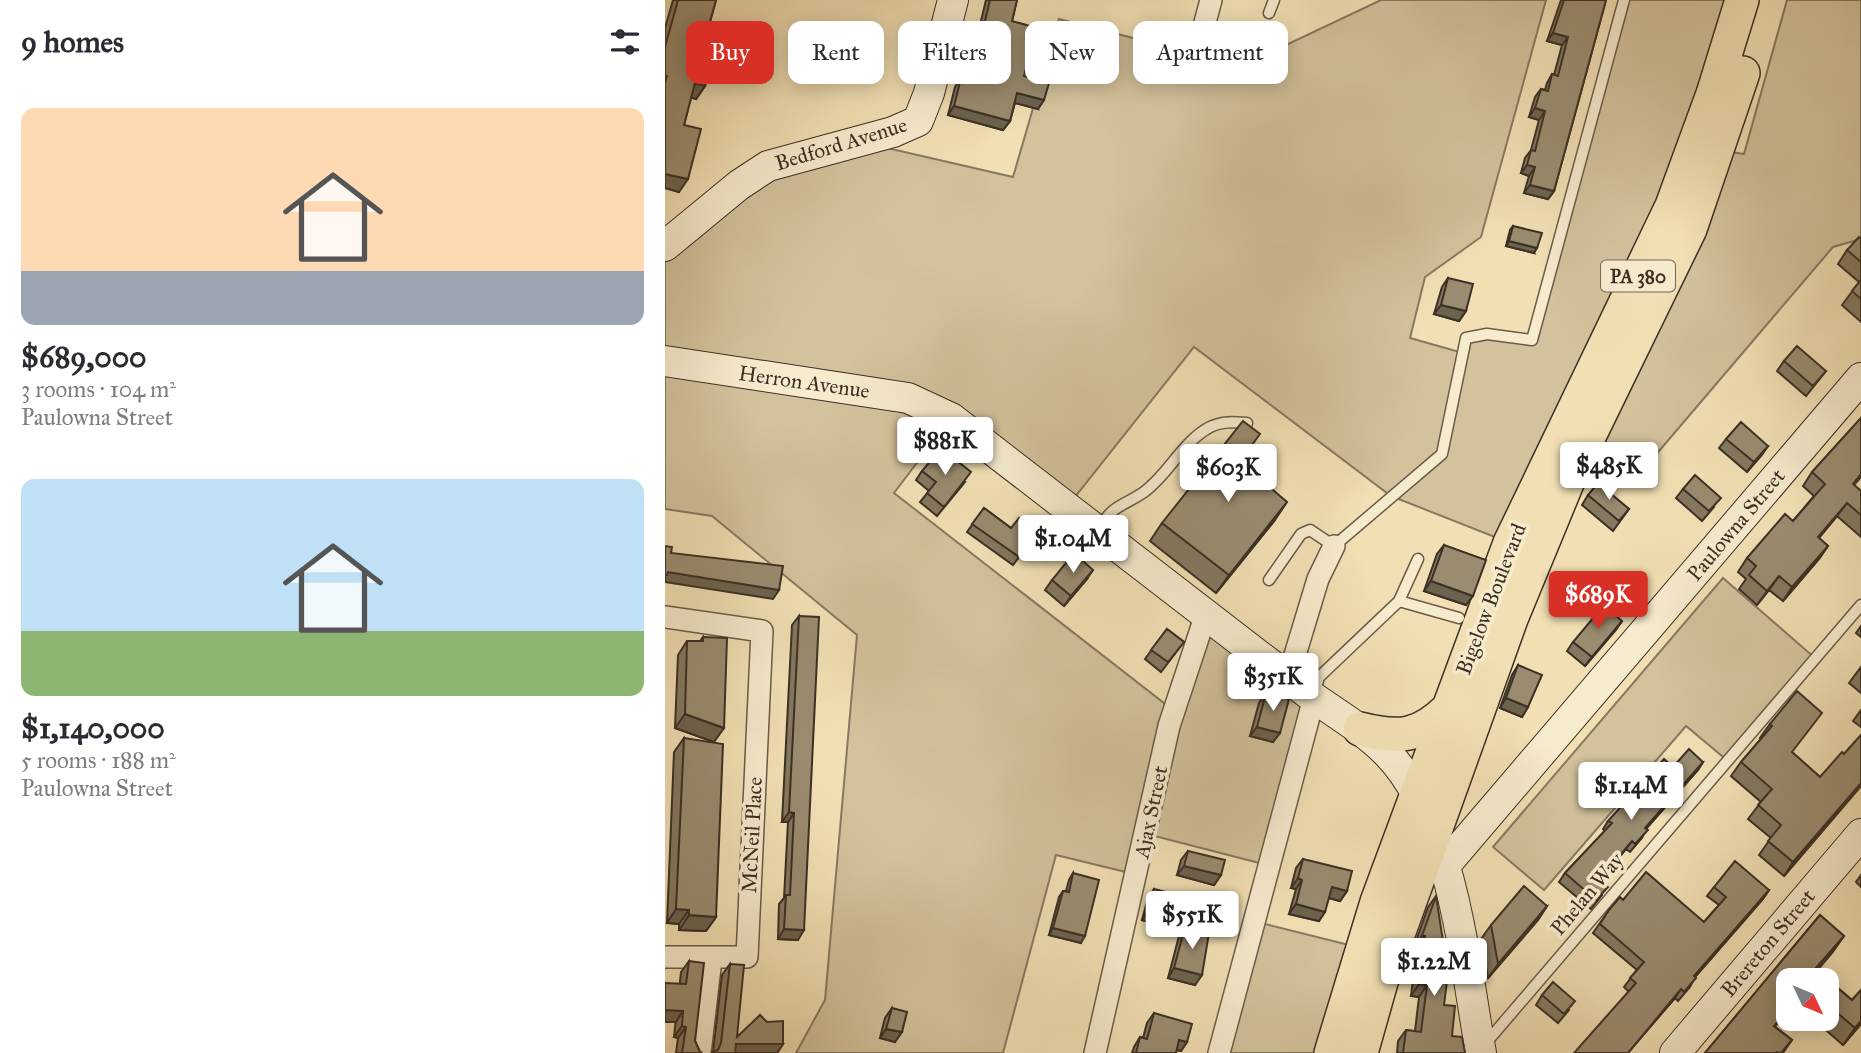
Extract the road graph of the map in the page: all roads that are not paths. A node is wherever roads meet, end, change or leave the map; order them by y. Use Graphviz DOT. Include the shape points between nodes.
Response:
graph roads {
  1 [pos="953,0"];
  2 [pos="1212,0"];
  3 [pos="1274,0"];
  4 [pos="1624,0"];
  5 [pos="1742,0"];
  6 [pos="1765,0"];
  7 [pos="1269,13"];
  8 [pos="1206,21"];
  9 [pos="665,246"];
  10 [pos="665,361"];
  11 [pos="1861,378"];
  12 [pos="1247,423"];
  13 [pos="1099,531"];
  14 [pos="1334,546"];
  15 [pos="1417,559"];
  16 [pos="1269,580"];
  17 [pos="1399,601"];
  18 [pos="1861,605"];
  19 [pos="1206,614"];
  20 [pos="665,617"];
  21 [pos="1459,618"];
  22 [pos="1288,678"];
  23 [pos="1314,698"];
  24 [pos="1449,708"];
  25 [pos="1360,729"];
  26 [pos="1417,796"];
  27 [pos="1861,834"];
  28 [pos="1440,848"];
  29 [pos="665,957"];
  30 [pos="711,959"];
  31 [pos="1481,1051"];
  32 [pos="699,1053"];
  33 [pos="1095,1053"];
  34 [pos="1219,1053"];
  35 [pos="1331,1053"];
  36 [pos="1361,1053"];
  37 [pos="1675,1053"];
  1 -- 9 [label="street, Bedford Avenue" via="918,121 768,166"];
  2 -- 8 [label="street"];
  3 -- 7 [label="lane"];
  4 -- 14 [label="lane" via="1532,340 1487,334 1466,338 1442,454"];
  5 -- 24 [label="main road, Bigelow Boulevard / PA 380" via="1672,206 1510,543"];
  6 -- 28 [label="main road, Bigelow Boulevard / PA 380" via="1691,229 1567,482 1511,620"];
  10 -- 13 [label="street, Herron Avenue" via="908,398 951,418"];
  11 -- 28 [label="street, Paulowna Street"];
  12 -- 13 [label="lane" via="1228,421 1195,438 1146,491 1108,512"];
  13 -- 19 [label="street, Herron Avenue"];
  14 -- 16 [label="lane" via="1310,530 1301,534"];
  14 -- 22 [label="street" via="1318,579"];
  15 -- 17 [label="lane"];
  17 -- 21 [label="lane"];
  17 -- 23 [label="lane" via="1319,677"];
  18 -- 31 [label="lane, Phelan Way"];
  19 -- 22 [label="street, Herron Avenue"];
  19 -- 33 [label="street, Ajax Street" via="1171,718"];
  20 -- 30 [label="street, McNeil Place" via="762,631 747,957"];
  22 -- 23 [label="street, Herron Avenue"];
  23 -- 25 [label="street, Herron Avenue"];
  23 -- 34 [label="street"];
  24 -- 25 [label="main road" via="1434,723 1409,734"];
  24 -- 26 [label="main road, Bigelow Boulevard / PA 380"];
  25 -- 26 [label="street, Herron Avenue" via="1393,759"];
  26 -- 28 [label="street, Herron Avenue"];
  26 -- 35 [label="main road, Bigelow Boulevard / PA 380" via="1361,948"];
  27 -- 37 [label="street, Brereton Street"];
  28 -- 31 [label="street, Herron Avenue"];
  28 -- 36 [label="main road, Bigelow Boulevard / PA 380" via="1381,982"];
  29 -- 30 [label="street, McNeil Place"];
  30 -- 32 [label="street"];
}
